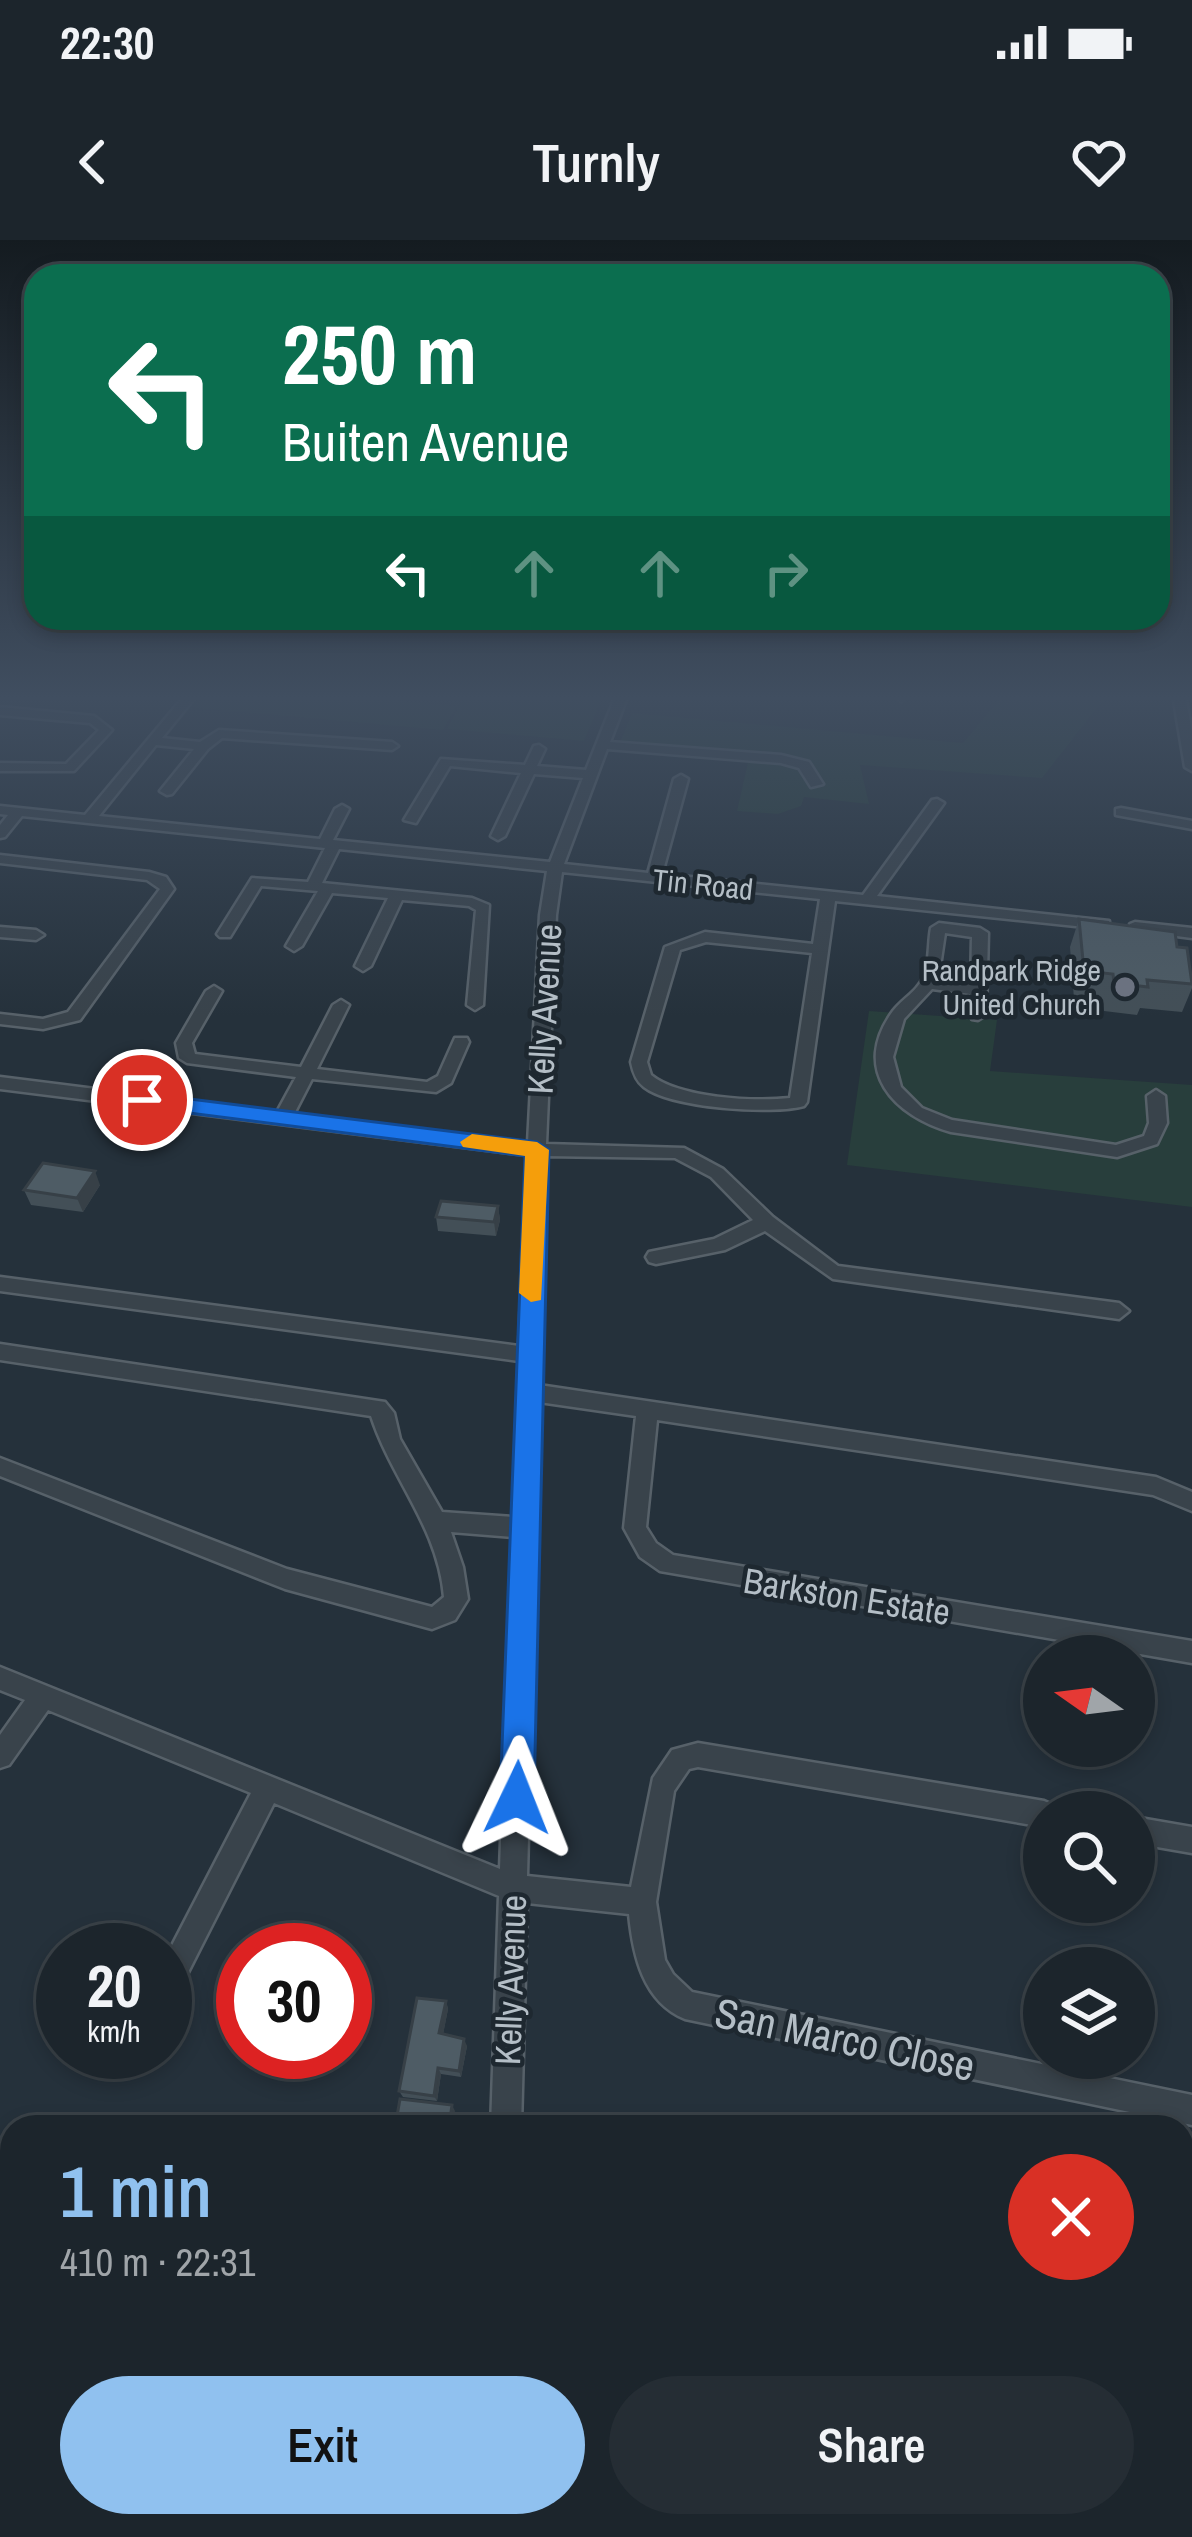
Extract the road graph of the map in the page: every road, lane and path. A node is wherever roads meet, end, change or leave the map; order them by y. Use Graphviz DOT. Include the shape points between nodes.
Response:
graph roads {
  1 [pos="102,802"];
  2 [pos="422,802"];
  3 [pos="515,802"];
  4 [pos="581,802"];
  5 [pos="675,802"];
  6 [pos="937,803"];
  7 [pos="342,809"];
  8 [pos="0,810"];
  9 [pos="18,812"];
  10 [pos="1121,812"];
  11 [pos="88,819"];
  12 [pos="411,820"];
  13 [pos="1192,826"];
  14 [pos="0,834"];
  15 [pos="499,836"];
  16 [pos="329,844"];
  17 [pos="0,859"];
  18 [pos="555,868"];
  19 [pos="654,878"];
  20 [pos="320,887"];
  21 [pos="397,895"];
  22 [pos="828,897"];
  23 [pos="867,900"];
  24 [pos="959,909"];
  25 [pos="958,929"];
  26 [pos="0,932"];
  27 [pos="1192,933"];
  28 [pos="225,934"];
  29 [pos="36,935"];
  30 [pos="295,946"];
  31 [pos="819,949"];
  32 [pos="363,966"];
  33 [pos="928,984"];
  34 [pos="978,991"];
  35 [pos="214,992"];
  36 [pos="341,1005"];
  37 [pos="475,1005"];
  38 [pos="978,1015"];
  39 [pos="0,1019"];
  40 [pos="461,1042"];
  41 [pos="307,1075"];
  42 [pos="0,1083"];
  43 [pos="1156,1096"];
  44 [pos="284,1118"];
  45 [pos="537,1150"];
  46 [pos="766,1222"];
  47 [pos="656,1257"];
  48 [pos="0,1284"];
  49 [pos="1119,1311"];
  50 [pos="0,1352"];
  51 [pos="530,1355"];
  52 [pos="530,1392"];
  53 [pos="647,1411"];
  54 [pos="0,1467"];
  55 [pos="1192,1502"];
  56 [pos="432,1521"];
  57 [pos="526,1528"];
  58 [pos="1192,1652"];
  59 [pos="0,1678"];
  60 [pos="43,1696"];
  61 [pos="0,1756"];
  62 [pos="268,1788"];
  63 [pos="1023,1810"];
  64 [pos="1155,1834"];
  65 [pos="1192,1840"];
  66 [pos="513,1888"];
  67 [pos="642,1902"];
  68 [pos="192,1936"];
  69 [pos="1192,2110"];
  70 [pos="506,2115"];
  1 -- 11 [label="street"];
  2 -- 12 [label="street"];
  3 -- 15 [label="street"];
  4 -- 18 [label="street, Kelly Avenue"];
  5 -- 19 [label="street"];
  6 -- 23 [label="street"];
  7 -- 16 [label="street"];
  8 -- 9 [label="street, Tin Road"];
  9 -- 11 [label="street, Tin Road"];
  9 -- 14 [label="street"];
  10 -- 13 [label="street"];
  11 -- 16 [label="street, Tin Road"];
  16 -- 18 [label="street, Tin Road"];
  16 -- 20 [label="street"];
  17 -- 39 [label="street" via="149,876 167,889 74,1016 43,1024"];
  18 -- 19 [label="street, Tin Road"];
  18 -- 45 [label="street, Kelly Avenue"];
  19 -- 22 [label="street, Tin Road"];
  20 -- 21 [label="street"];
  20 -- 28 [label="street" via="257,881"];
  20 -- 30 [label="street"];
  21 -- 32 [label="street"];
  21 -- 37 [label="street" via="484,908"];
  22 -- 23 [label="street, Tin Road"];
  22 -- 31 [label="street"];
  23 -- 24 [label="street, Tin Road"];
  24 -- 25 [label="street"];
  24 -- 27 [label="street, Tin Road" via="1079,922 1090,936 1136,941 1154,940 1162,930"];
  25 -- 33 [label="street" via="936,930"];
  25 -- 34 [label="street" via="981,935"];
  26 -- 29 [label="street"];
  31 -- 31 [label="street" via="798,1102 683,1093 644,1077 639,1063 673,946 704,937"];
  33 -- 34 [label="street"];
  33 -- 43 [label="street" via="893,1024 888,1059 892,1091 925,1120 1117,1151 1150,1139"];
  34 -- 38 [label="street"];
  35 -- 41 [label="street" via="184,1043 187,1058"];
  36 -- 41 [label="street"];
  40 -- 41 [label="street" via="445,1079 430,1088"];
  41 -- 44 [label="street"];
  42 -- 44 [label="street"];
  44 -- 45 [label="street"];
  45 -- 46 [label="street" via="678,1152 717,1173"];
  45 -- 51 [label="street, Kelly Avenue"];
  46 -- 47 [label="street" via="706,1248"];
  46 -- 49 [label="street" via="833,1272"];
  48 -- 51 [label="street"];
  50 -- 56 [label="street" via="377,1408 384,1438 405,1462"];
  51 -- 52 [label="street, Kelly Avenue"];
  52 -- 53 [label="street"];
  52 -- 57 [label="street, Kelly Avenue"];
  53 -- 55 [label="street" via="1156,1486"];
  53 -- 58 [label="street, Barkston Estate" via="635,1528 668,1564"];
  54 -- 56 [label="street" via="284,1579 432,1618 451,1609 456,1594"];
  56 -- 57 [label="street"];
  57 -- 66 [label="street, Kelly Avenue"];
  59 -- 60 [label="street"];
  60 -- 61 [label="street"];
  60 -- 62 [label="street"];
  62 -- 66 [label="street"];
  62 -- 68 [label="street"];
  63 -- 67 [label="street, San Marco Close" via="717,1755 681,1759 662,1787"];
  64 -- 65 [label="street"];
  66 -- 67 [label="street"];
  66 -- 70 [label="street, Kelly Avenue"];
  67 -- 69 [label="street, San Marco Close" via="654,1973 685,2006"];
}
